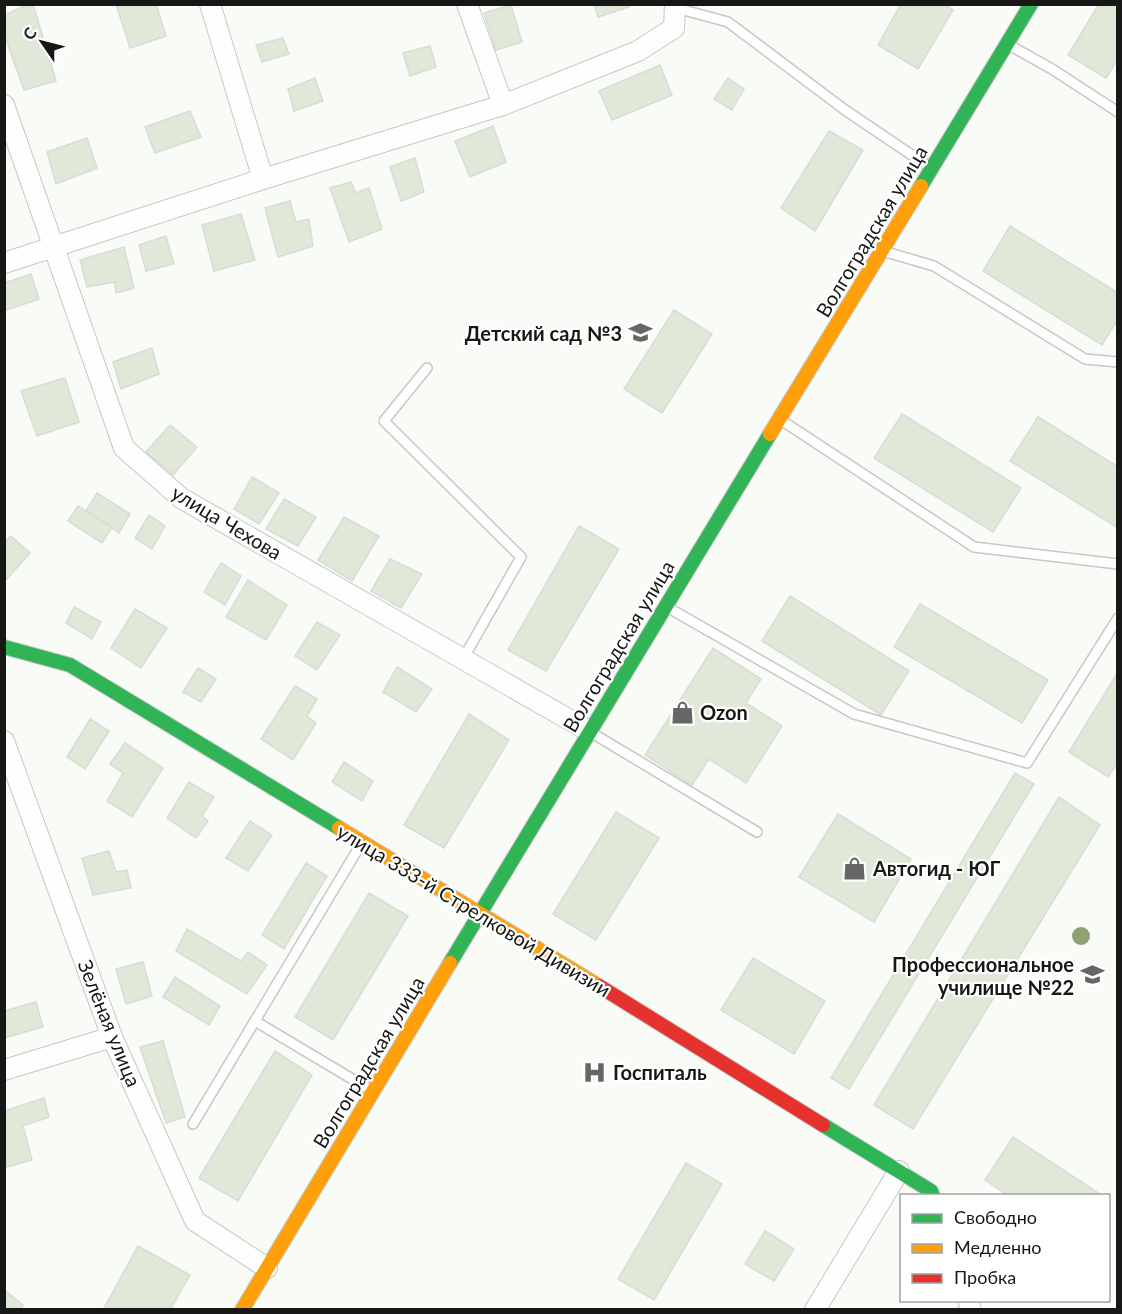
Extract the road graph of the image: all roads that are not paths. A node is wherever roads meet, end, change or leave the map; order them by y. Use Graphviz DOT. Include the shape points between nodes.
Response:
graph roads {
  1 [pos="210,4"];
  2 [pos="467,4"];
  3 [pos="676,6"];
  4 [pos="1027,6"];
  5 [pos="1007,44"];
  6 [pos="4,105"];
  7 [pos="503,105"];
  8 [pos="1118,112"];
  9 [pos="932,168"];
  10 [pos="263,179"];
  11 [pos="53,248"];
  12 [pos="881,251"];
  13 [pos="4,263"];
  14 [pos="1118,362"];
  15 [pos="427,368"];
  16 [pos="779,419"];
  17 [pos="1118,564"];
  18 [pos="665,606"];
  19 [pos="1118,618"];
  20 [pos="4,647"];
  21 [pos="463,659"];
  22 [pos="589,731"];
  23 [pos="4,741"];
  24 [pos="758,832"];
  25 [pos="363,842"];
  26 [pos="480,913"];
  27 [pos="255,1021"];
  28 [pos="112,1037"];
  29 [pos="4,1070"];
  30 [pos="373,1091"];
  31 [pos="193,1124"];
  32 [pos="899,1171"];
  33 [pos="932,1194"];
  34 [pos="267,1268"];
  35 [pos="242,1310"];
  36 [pos="815,1310"];
  1 -- 10 [label="street"];
  2 -- 7 [label="street"];
  3 -- 7 [label="street" via="674,28 638,51"];
  3 -- 9 [label="lane" via="728,22 845,110"];
  4 -- 5 [label="main road, Волгоградская улица"];
  5 -- 8 [label="lane"];
  5 -- 9 [label="main road, Волгоградская улица"];
  6 -- 11 [label="street, улица Чехова"];
  7 -- 10 [label="street"];
  9 -- 12 [label="main road, Волгоградская улица"];
  10 -- 11 [label="street"];
  11 -- 13 [label="street"];
  11 -- 21 [label="street, улица Чехова" via="124,448 182,498"];
  12 -- 14 [label="lane" via="934,266 1085,359"];
  12 -- 16 [label="main road, Волгоградская улица"];
  15 -- 21 [label="lane" via="384,421 521,557"];
  16 -- 17 [label="lane" via="974,547"];
  16 -- 18 [label="main road, Волгоградская улица"];
  18 -- 19 [label="lane" via="854,714 1027,763"];
  18 -- 22 [label="main road, Волгоградская улица"];
  20 -- 25 [label="main road, улица 333-й Стрелковой Дивизии" via="70,665"];
  21 -- 22 [label="street, улица Чехова"];
  22 -- 24 [label="lane"];
  22 -- 26 [label="main road, Волгоградская улица"];
  23 -- 28 [label="street, Зелёная улица"];
  25 -- 26 [label="main road, улица 333-й Стрелковой Дивизии"];
  25 -- 27 [label="lane"];
  26 -- 30 [label="main road, Волгоградская улица"];
  26 -- 32 [label="main road, улица 333-й Стрелковой Дивизии"];
  27 -- 30 [label="lane"];
  27 -- 31 [label="lane"];
  28 -- 29 [label="street"];
  28 -- 34 [label="street, Зелёная улица" via="195,1221"];
  30 -- 34 [label="main road, Волгоградская улица"];
  32 -- 33 [label="main road, улица 333-й Стрелковой Дивизии"];
  32 -- 36 [label="street"];
  34 -- 35 [label="main road, Волгоградская улица"];
}
